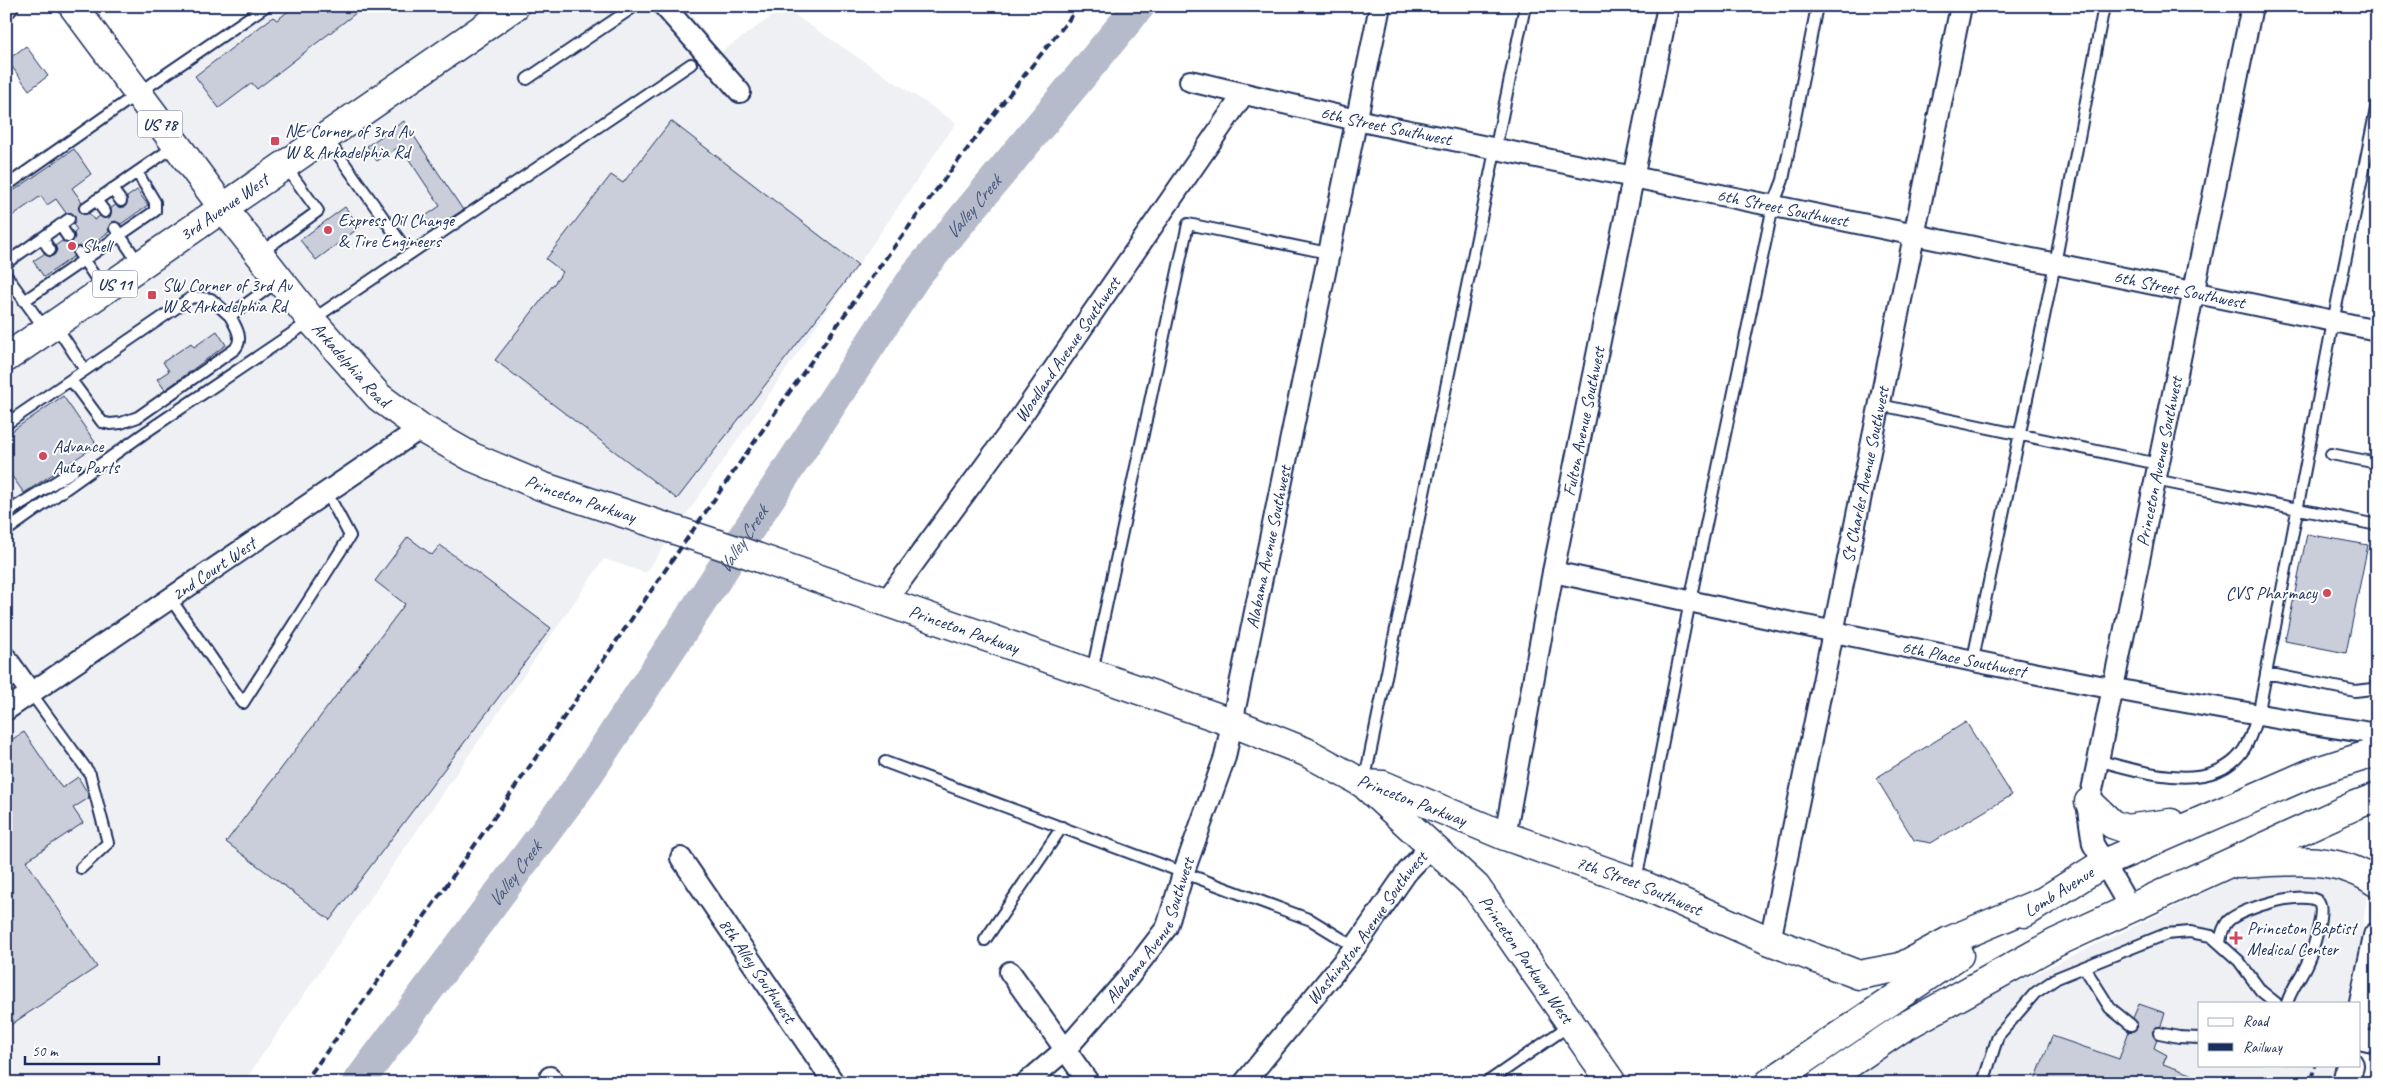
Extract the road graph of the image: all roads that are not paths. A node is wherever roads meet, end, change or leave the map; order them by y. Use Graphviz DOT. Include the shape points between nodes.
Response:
graph roads {
  1 [pos="73,6"];
  2 [pos="266,6"];
  3 [pos="516,6"];
  4 [pos="635,6"];
  5 [pos="664,6"];
  6 [pos="1380,6"];
  7 [pos="1525,6"];
  8 [pos="1668,6"];
  9 [pos="1817,6"];
  10 [pos="1960,6"];
  11 [pos="2104,6"];
  12 [pos="2252,6"];
  13 [pos="692,64"];
  14 [pos="527,78"];
  15 [pos="1190,81"];
  16 [pos="740,92"];
  17 [pos="137,94"];
  18 [pos="1243,95"];
  19 [pos="2376,112"];
  20 [pos="1356,120"];
  21 [pos="326,138"];
  22 [pos="176,145"];
  23 [pos="1496,149"];
  24 [pos="286,166"];
  25 [pos="137,172"];
  26 [pos="1634,177"];
  27 [pos="6,186"];
  28 [pos="112,189"];
  29 [pos="96,200"];
  30 [pos="121,201"];
  31 [pos="1773,206"];
  32 [pos="85,208"];
  33 [pos="224,209"];
  34 [pos="104,212"];
  35 [pos="117,232"];
  36 [pos="1914,236"];
  37 [pos="68,237"];
  38 [pos="42,238"];
  39 [pos="400,241"];
  40 [pos="50,250"];
  41 [pos="259,253"];
  42 [pos="1328,253"];
  43 [pos="81,256"];
  44 [pos="6,263"];
  45 [pos="2055,264"];
  46 [pos="141,266"];
  47 [pos="6,275"];
  48 [pos="280,280"];
  49 [pos="105,291"];
  50 [pos="2193,293"];
  51 [pos="24,301"];
  52 [pos="230,316"];
  53 [pos="312,321"];
  54 [pos="2333,322"];
  55 [pos="51,328"];
  56 [pos="2377,330"];
  57 [pos="6,358"];
  58 [pos="86,370"];
  59 [pos="71,380"];
  60 [pos="1880,405"];
  61 [pos="6,424"];
  62 [pos="421,428"];
  63 [pos="2020,435"];
  64 [pos="2331,454"];
  65 [pos="2377,463"];
  66 [pos="73,470"];
  67 [pos="2157,472"];
  68 [pos="326,491"];
  69 [pos="2297,508"];
  70 [pos="6,513"];
  71 [pos="2377,525"];
  72 [pos="6,531"];
  73 [pos="1554,572"];
  74 [pos="170,598"];
  75 [pos="1690,601"];
  76 [pos="886,602"];
  77 [pos="1834,631"];
  78 [pos="6,658"];
  79 [pos="1973,659"];
  80 [pos="1092,672"];
  81 [pos="2266,673"];
  82 [pos="2377,684"];
  83 [pos="2113,689"];
  84 [pos="31,693"];
  85 [pos="6,710"];
  86 [pos="2258,716"];
  87 [pos="1232,722"];
  88 [pos="2377,734"];
  89 [pos="2377,752"];
  90 [pos="2097,760"];
  91 [pos="885,762"];
  92 [pos="1364,784"];
  93 [pos="2377,797"];
  94 [pos="2089,802"];
  95 [pos="2228,808"];
  96 [pos="1062,827"];
  97 [pos="1505,836"];
  98 [pos="1432,845"];
  99 [pos="681,858"];
  100 [pos="2104,863"];
  101 [pos="2224,865"];
  102 [pos="81,868"];
  103 [pos="1183,874"];
  104 [pos="1636,882"];
  105 [pos="2377,883"];
  106 [pos="2040,904"];
  107 [pos="2130,908"];
  108 [pos="985,940"];
  109 [pos="1770,941"];
  110 [pos="2220,943"];
  111 [pos="2376,946"];
  112 [pos="1355,947"];
  113 [pos="2084,967"];
  114 [pos="1010,972"];
  115 [pos="2275,1002"];
  116 [pos="2287,1002"];
  117 [pos="2360,1018"];
  118 [pos="1571,1024"];
  119 [pos="2131,1024"];
  120 [pos="2159,1033"];
  121 [pos="2198,1038"];
  122 [pos="2360,1039"];
  123 [pos="2377,1043"];
  124 [pos="1066,1049"];
  125 [pos="2350,1066"];
  126 [pos="1501,1072"];
  127 [pos="834,1083"];
  128 [pos="1026,1083"];
  129 [pos="1089,1083"];
  130 [pos="1244,1083"];
  131 [pos="1486,1083"];
  132 [pos="1507,1083"];
  133 [pos="1612,1083"];
  134 [pos="1769,1083"];
  135 [pos="1821,1083"];
  136 [pos="1983,1083"];
  137 [pos="2346,1083"];
  1 -- 17 [label="main road, Arkadelphia Road / US 78"];
  2 -- 17 [label="lane"];
  3 -- 21 [label="main road, 3rd Avenue West / US 11"];
  4 -- 14 [label="lane"];
  5 -- 16 [label="street"];
  6 -- 20 [label="street, Alabama Avenue Southwest"];
  7 -- 23 [label="lane"];
  8 -- 26 [label="street, Fulton Avenue Southwest"];
  9 -- 31 [label="lane" via="1783,180"];
  10 -- 36 [label="street, St Charles Avenue Southwest"];
  11 -- 45 [label="lane"];
  12 -- 50 [label="street, Princeton Avenue Southwest"];
  13 -- 53 [label="lane"];
  15 -- 18 [label="street, 6th Street Southwest"];
  17 -- 22 [label="main road, Arkadelphia Road / US 78"];
  17 -- 27 [label="lane"];
  18 -- 20 [label="street, 6th Street Southwest"];
  18 -- 76 [label="street, Woodland Avenue Southwest" via="1020,418"];
  19 -- 54 [label="lane"];
  20 -- 23 [label="street, 6th Street Southwest"];
  20 -- 42 [label="street, Alabama Avenue Southwest"];
  21 -- 24 [label="main road, 3rd Avenue West / US 11"];
  21 -- 39 [label="lane"];
  22 -- 25 [label="lane"];
  22 -- 33 [label="main road, Arkadelphia Road / US 78"];
  23 -- 26 [label="street, 6th Street Southwest"];
  23 -- 92 [label="lane"];
  24 -- 33 [label="main road, 3rd Avenue West / US 11"];
  24 -- 41 [label="lane" via="318,211"];
  25 -- 28 [label="lane"];
  25 -- 35 [label="lane" via="155,202 155,211"];
  26 -- 31 [label="street, 6th Street Southwest"];
  26 -- 73 [label="street, Fulton Avenue Southwest"];
  28 -- 29 [label="lane"];
  28 -- 30 [label="lane"];
  29 -- 32 [label="lane"];
  29 -- 34 [label="lane"];
  31 -- 36 [label="street, 6th Street Southwest"];
  31 -- 75 [label="lane"];
  33 -- 41 [label="main road, Arkadelphia Road"];
  33 -- 46 [label="main road, 3rd Avenue West / US 11"];
  35 -- 43 [label="lane"];
  35 -- 46 [label="lane"];
  36 -- 45 [label="street, 6th Street Southwest"];
  36 -- 60 [label="street, St Charles Avenue Southwest"];
  37 -- 38 [label="lane" via="64,222"];
  38 -- 40 [label="lane"];
  38 -- 44 [label="lane"];
  41 -- 48 [label="main road, Arkadelphia Road"];
  42 -- 80 [label="lane" via="1188,224"];
  42 -- 87 [label="street, Alabama Avenue Southwest"];
  43 -- 49 [label="lane"];
  43 -- 51 [label="lane"];
  45 -- 50 [label="street, 6th Street Southwest"];
  45 -- 63 [label="lane"];
  46 -- 49 [label="main road, 3rd Avenue West / US 11"];
  47 -- 51 [label="lane"];
  48 -- 52 [label="lane"];
  48 -- 53 [label="main road, Arkadelphia Road"];
  49 -- 55 [label="main road, 3rd Avenue West / US 11"];
  50 -- 54 [label="street, 6th Street Southwest"];
  50 -- 67 [label="street, Princeton Avenue Southwest"];
  51 -- 55 [label="lane"];
  52 -- 58 [label="lane" via="211,299 192,297"];
  52 -- 59 [label="lane" via="238,330 235,349 133,419 110,424 102,422"];
  53 -- 62 [label="main road, Arkadelphia Road" via="379,397"];
  53 -- 72 [label="lane"];
  54 -- 56 [label="street, 6th Street Southwest"];
  54 -- 69 [label="lane"];
  55 -- 57 [label="main road, 3rd Avenue West / US 11"];
  55 -- 58 [label="lane"];
  58 -- 59 [label="lane"];
  59 -- 61 [label="lane"];
  60 -- 63 [label="lane"];
  60 -- 77 [label="street, St Charles Avenue Southwest"];
  62 -- 68 [label="street, 2nd Court West"];
  62 -- 76 [label="main road, Princeton Parkway" via="472,457 541,486"];
  63 -- 67 [label="lane"];
  63 -- 79 [label="lane"];
  64 -- 65 [label="lane"];
  66 -- 70 [label="lane"];
  67 -- 69 [label="lane"];
  67 -- 83 [label="street, Princeton Avenue Southwest"];
  68 -- 74 [label="street, 2nd Court West"];
  68 -- 74 [label="lane" via="350,536 243,703"];
  69 -- 71 [label="lane"];
  69 -- 81 [label="lane"];
  73 -- 75 [label="street, 6th Place Southwest"];
  73 -- 97 [label="street, Fulton Avenue Southwest"];
  74 -- 84 [label="street, 2nd Court West"];
  75 -- 77 [label="street, 6th Place Southwest"];
  75 -- 104 [label="lane"];
  76 -- 80 [label="main road, Princeton Parkway"];
  77 -- 79 [label="street, 6th Place Southwest"];
  77 -- 109 [label="street, St Charles Avenue Southwest"];
  78 -- 84 [label="street"];
  79 -- 83 [label="street, 6th Place Southwest"];
  80 -- 87 [label="main road, Princeton Parkway"];
  81 -- 82 [label="lane" via="2355,691 2372,689"];
  81 -- 86 [label="lane"];
  83 -- 86 [label="street, 6th Place Southwest"];
  83 -- 90 [label="street, Princeton Avenue Southwest"];
  84 -- 85 [label="street, 2nd Court West"];
  84 -- 102 [label="lane" via="90,774 108,843"];
  86 -- 88 [label="street, 6th Place Southwest"];
  86 -- 90 [label="lane" via="2242,752 2225,766 2197,778 2153,775"];
  87 -- 92 [label="main road, Princeton Parkway" via="1306,752"];
  87 -- 103 [label="street, Alabama Avenue Southwest" via="1225,757"];
  89 -- 95 [label="main road, Lomb Avenue" via="2311,773"];
  90 -- 94 [label="street, Princeton Avenue Southwest"];
  91 -- 96 [label="lane"];
  92 -- 97 [label="main road, Princeton Parkway" via="1383,785"];
  92 -- 98 [label="main road, Washington Avenue Southwest"];
  93 -- 101 [label="main road"];
  94 -- 95 [label="main road" via="2112,824 2126,829 2180,821"];
  94 -- 100 [label="street, Princeton Avenue Southwest" via="2093,844"];
  95 -- 100 [label="main road, Lomb Avenue"];
  96 -- 103 [label="lane"];
  96 -- 108 [label="lane"];
  97 -- 104 [label="main road, 7th Street Southwest"];
  98 -- 112 [label="street, Washington Avenue Southwest" via="1407,872"];
  98 -- 118 [label="main road, Princeton Parkway West" via="1476,887"];
  99 -- 127 [label="street, 8th Alley Southwest"];
  100 -- 106 [label="main road, Lomb Avenue"];
  100 -- 107 [label="street, Princeton Avenue Southwest"];
  101 -- 105 [label="main road" via="2296,861 2332,864 2353,868"];
  101 -- 107 [label="main road"];
  103 -- 112 [label="lane" via="1311,920"];
  103 -- 124 [label="street, Alabama Avenue Southwest" via="1167,927"];
  104 -- 109 [label="main road, 7th Street Southwest"];
  106 -- 109 [label="main road, 7th Street Southwest" via="1950,941 1900,967 1860,975"];
  106 -- 134 [label="main road, Lomb Avenue" via="1929,973"];
  107 -- 135 [label="main road" via="2055,943 1902,1028"];
  110 -- 113 [label="lane" via="2211,936 2190,932 2166,934"];
  110 -- 115 [label="lane" via="2239,961 2261,991"];
  110 -- 116 [label="lane" via="2226,923 2250,908 2312,898 2319,902 2323,910 2308,962"];
  111 -- 117 [label="street"];
  112 -- 130 [label="street, Washington Avenue Southwest"];
  113 -- 119 [label="lane" via="2110,1008"];
  113 -- 136 [label="lane" via="2057,978 2035,993 2017,1013 1998,1036"];
  114 -- 124 [label="street"];
  118 -- 126 [label="lane"];
  118 -- 133 [label="main road, Princeton Parkway West"];
  120 -- 121 [label="lane"];
  122 -- 123 [label="street"];
  124 -- 128 [label="street, Alabama Avenue Southwest"];
  124 -- 129 [label="street"];
  125 -- 137 [label="street"];
  126 -- 131 [label="lane"];
  126 -- 132 [label="lane"];
}
